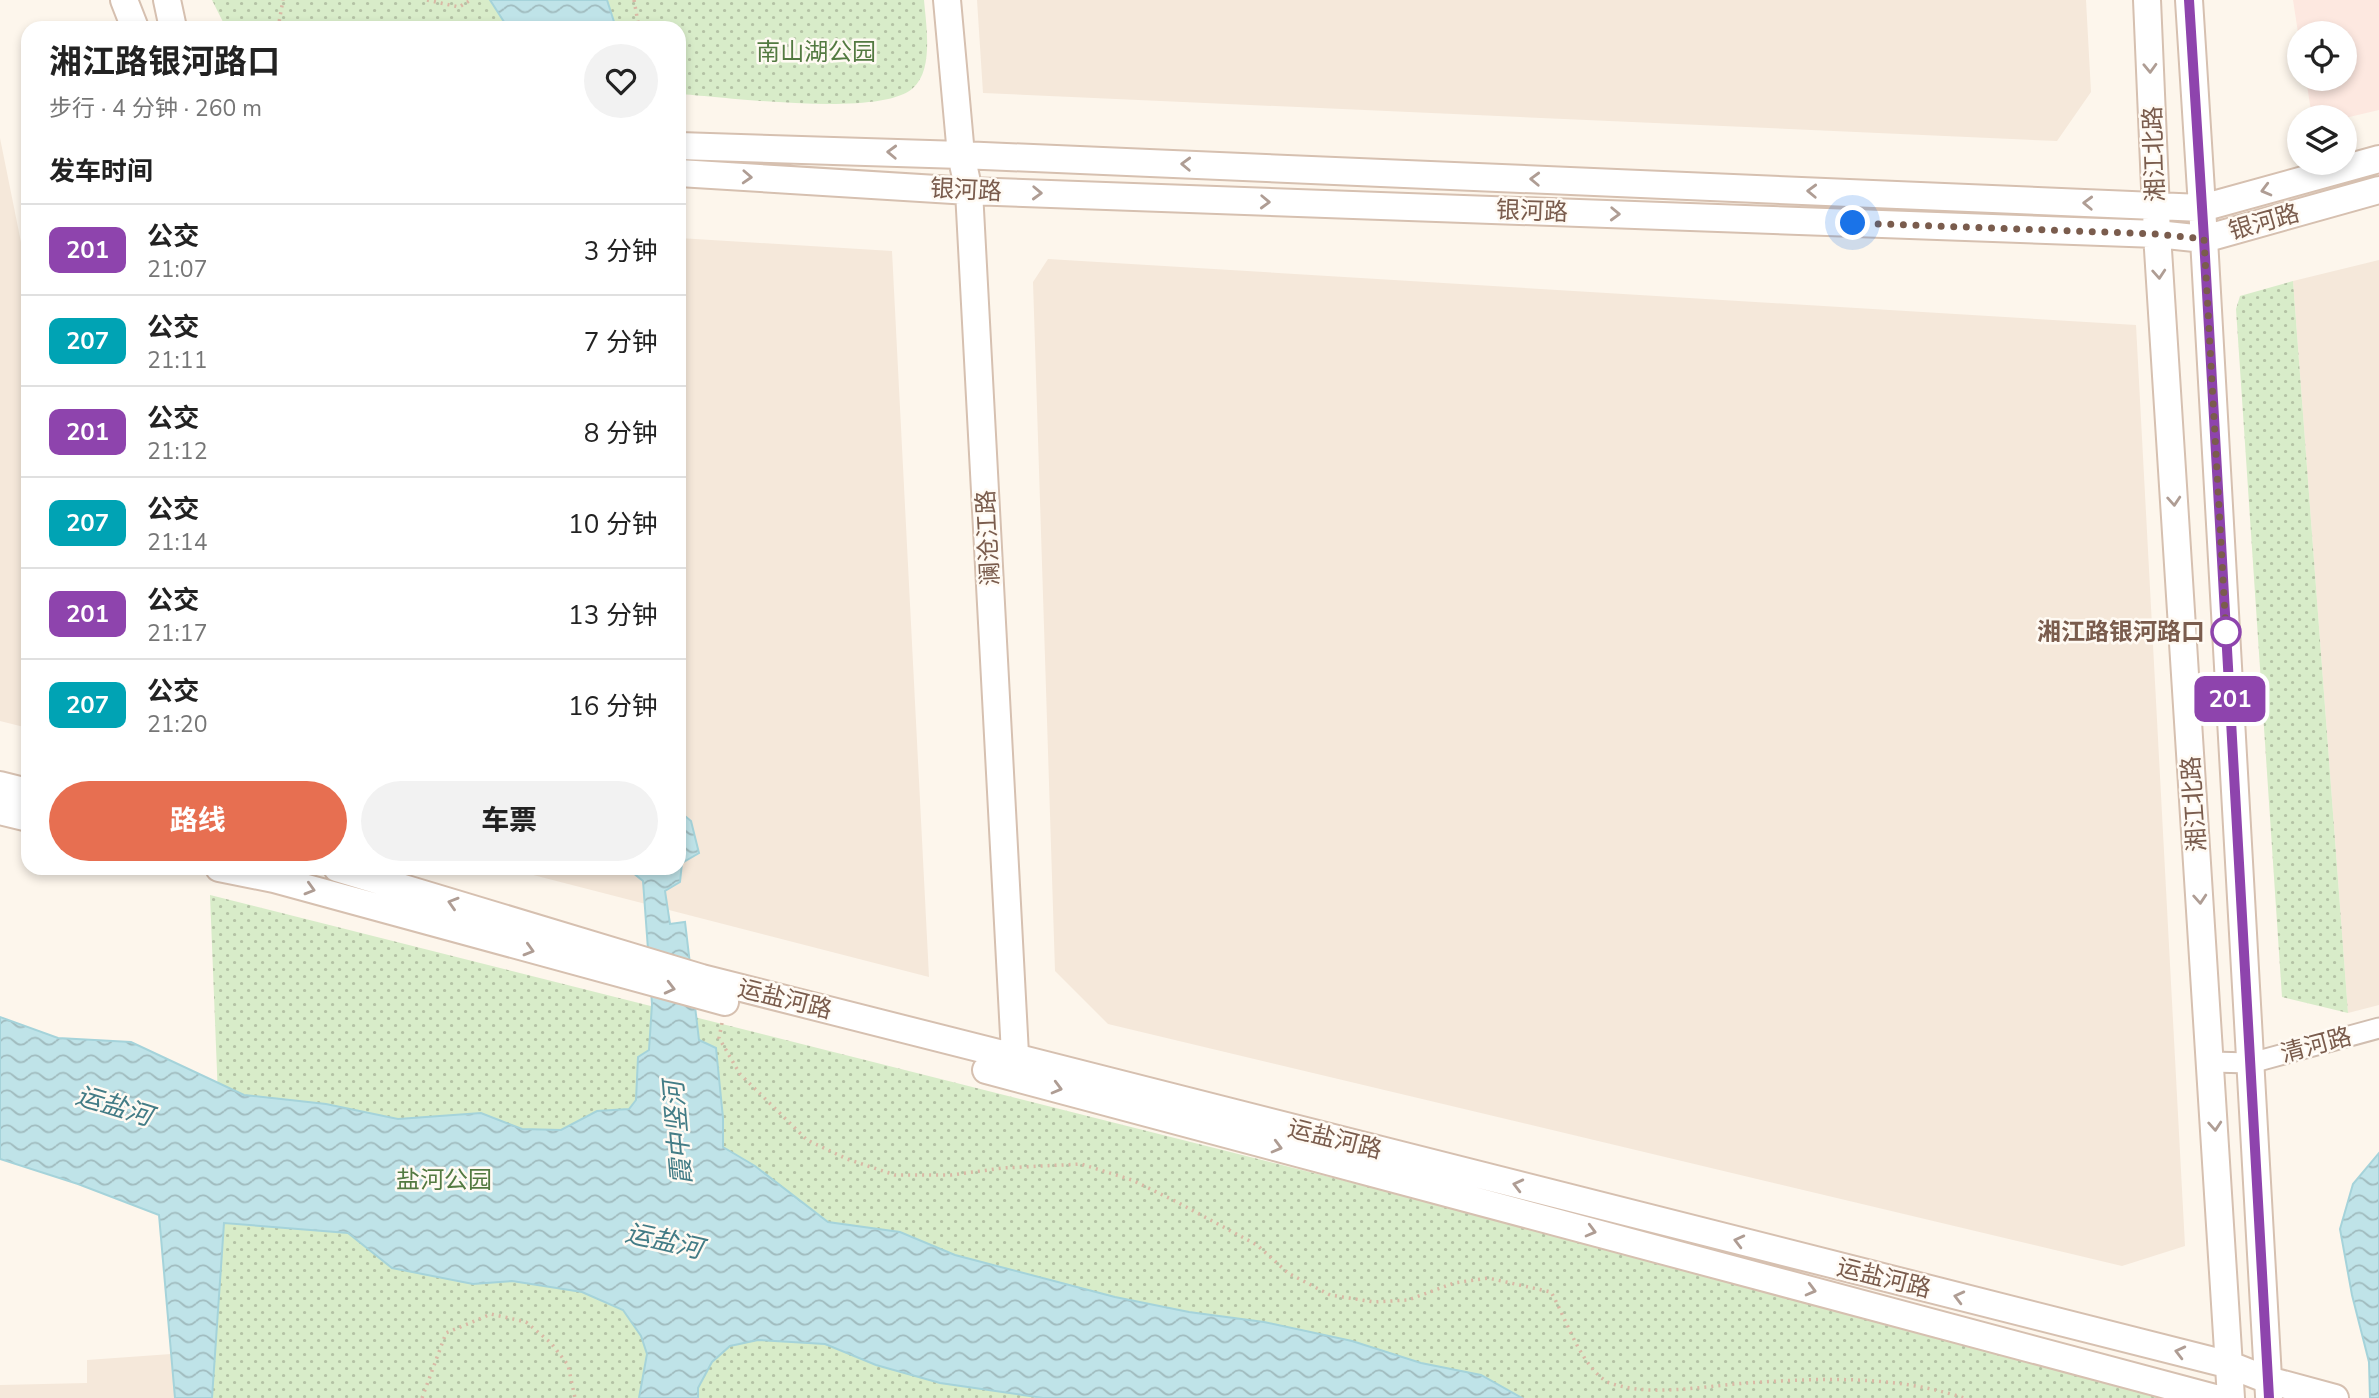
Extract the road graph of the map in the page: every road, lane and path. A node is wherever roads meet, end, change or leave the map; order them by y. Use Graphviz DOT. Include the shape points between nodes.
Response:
graph roads {
  1 [pos="124,0"];
  2 [pos="167,0"];
  3 [pos="283,0"];
  4 [pos="428,0"];
  5 [pos="471,0"];
  6 [pos="634,0"];
  7 [pos="947,0"];
  8 [pos="2147,0"];
  9 [pos="2189,0"];
  10 [pos="132,21"];
  11 [pos="172,21"];
  12 [pos="279,21"];
  13 [pos="638,21"];
  14 [pos="686,146"];
  15 [pos="961,155"];
  16 [pos="2379,159"];
  17 [pos="686,173"];
  18 [pos="2379,190"];
  19 [pos="969,191"];
  20 [pos="2156,206"];
  21 [pos="2202,208"];
  22 [pos="2157,234"];
  23 [pos="2204,239"];
  24 [pos="0,785"];
  25 [pos="21,790"];
  26 [pos="0,811"];
  27 [pos="21,816"];
  28 [pos="276,875"];
  29 [pos="358,875"];
  30 [pos="634,968"];
  31 [pos="712,993"];
  32 [pos="2379,1028"];
  33 [pos="2211,1062"];
  34 [pos="2250,1063"];
  35 [pos="1016,1068"];
  36 [pos="2230,1365"];
  37 [pos="2268,1389"];
  38 [pos="422,1398"];
  39 [pos="576,1398"];
  40 [pos="1964,1398"];
  41 [pos="2215,1398"];
  42 [pos="2231,1398"];
  43 [pos="2335,1398"];
  1 -- 10 [label="main road"];
  2 -- 11 [label="main road"];
  3 -- 12 [label="path"];
  4 -- 5 [label="path" via="459,7"];
  6 -- 13 [label="path"];
  7 -- 15 [label="main road, 澜沧江路"];
  8 -- 20 [label="main road, 湘江北路, one-way"];
  9 -- 21 [label="main road, 湘江北路"];
  15 -- 14 [label="main road, 银河路, one-way"];
  15 -- 19 [label="main road, 澜沧江路"];
  20 -- 15 [label="main road, 银河路, one-way"];
  16 -- 21 [label="main road, 银河路, one-way"];
  17 -- 19 [label="main road, 银河路, one-way"];
  18 -- 23 [label="main road, 银河路"];
  19 -- 22 [label="main road, 银河路, one-way"];
  19 -- 35 [label="main road, 澜沧江路"];
  20 -- 21 [label="main road, 银河路"];
  20 -- 22 [label="main road, 湘江北路"];
  21 -- 23 [label="main road, 湘江北路"];
  22 -- 23 [label="main road, 银河路"];
  22 -- 33 [label="main road, 湘江北路, one-way"];
  23 -- 34 [label="main road, 湘江北路"];
  24 -- 25 [label="main road"];
  26 -- 27 [label="main road"];
  28 -- 30 [label="main road, 运盐河路, one-way"];
  30 -- 29 [label="main road, 运盐河路, one-way"];
  30 -- 31 [label="main road, 运盐河路"];
  31 -- 35 [label="main road, 运盐河路"];
  31 -- 40 [label="path" via="719,1038 740,1074 807,1140 883,1171 951,1175 1081,1164 1132,1180 1175,1201 1257,1245 1288,1273 1330,1295 1408,1300 1454,1283 1488,1278 1551,1292 1585,1359 1606,1381 1639,1396 1746,1383 1832,1379 1892,1382"];
  32 -- 34 [label="street, 清河路"];
  33 -- 34 [label="street, 清河路"];
  33 -- 36 [label="main road, 湘江北路, one-way"];
  34 -- 37 [label="main road, 湘江北路"];
  36 -- 35 [label="main road, 运盐河路, one-way"];
  35 -- 41 [label="main road, 运盐河路, one-way"];
  36 -- 37 [label="main road, 运盐河路"];
  36 -- 42 [label="main road, 湘江北路"];
  37 -- 43 [label="main road, 运盐河路"];
  38 -- 39 [label="path" via="446,1333 491,1314 526,1322 551,1343 568,1365"];
}
